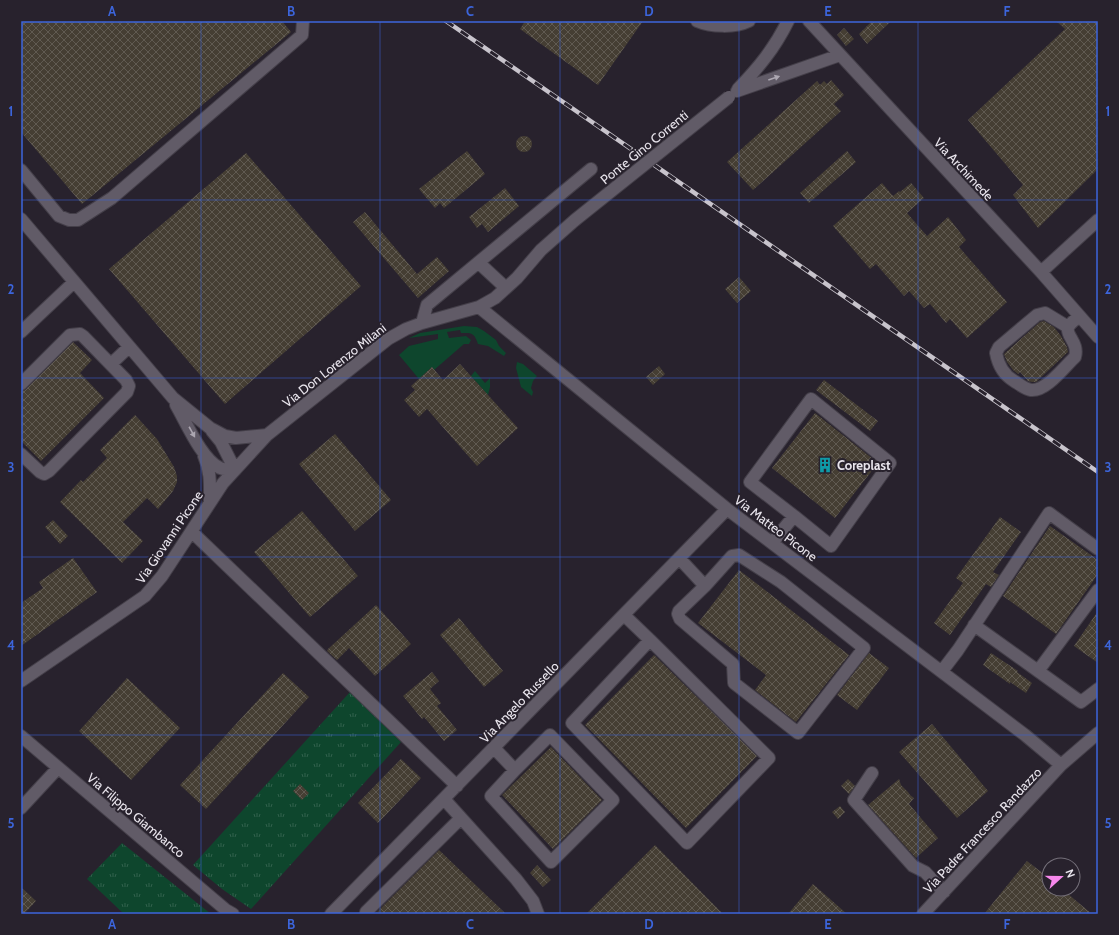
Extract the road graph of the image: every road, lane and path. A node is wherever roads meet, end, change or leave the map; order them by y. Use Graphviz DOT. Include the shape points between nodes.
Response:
graph roads {
  1 [pos="303,21"];
  2 [pos="697,21"];
  3 [pos="749,21"];
  4 [pos="788,21"];
  5 [pos="809,21"];
  6 [pos="840,54"];
  7 [pos="733,94"];
  8 [pos="591,168"];
  9 [pos="21,170"];
  10 [pos="21,219"];
  11 [pos="575,220"];
  12 [pos="1098,220"];
  13 [pos="479,262"];
  14 [pos="1041,272"];
  15 [pos="74,282"];
  16 [pos="506,288"];
  17 [pos="479,307"];
  18 [pos="1079,316"];
  19 [pos="422,324"];
  20 [pos="1068,327"];
  21 [pos="21,332"];
  22 [pos="1098,337"];
  23 [pos="129,347"];
  24 [pos="111,364"];
  25 [pos="21,384"];
  26 [pos="173,398"];
  27 [pos="210,428"];
  28 [pos="267,435"];
  29 [pos="202,451"];
  30 [pos="21,454"];
  31 [pos="235,470"];
  32 [pos="210,502"];
  33 [pos="727,509"];
  34 [pos="794,516"];
  35 [pos="192,532"];
  36 [pos="772,543"];
  37 [pos="1098,549"];
  38 [pos="679,558"];
  39 [pos="705,586"];
  40 [pos="1098,590"];
  41 [pos="624,615"];
  42 [pos="974,625"];
  43 [pos="650,640"];
  44 [pos="942,671"];
  45 [pos="1038,671"];
  46 [pos="21,681"];
  47 [pos="1098,689"];
  48 [pos="1098,733"];
  49 [pos="21,736"];
  50 [pos="494,748"];
  51 [pos="1061,765"];
  52 [pos="58,768"];
  53 [pos="515,770"];
  54 [pos="872,773"];
  55 [pos="457,786"];
  56 [pos="444,799"];
  57 [pos="21,808"];
  58 [pos="461,818"];
  59 [pos="944,892"];
  60 [pos="233,914"];
  61 [pos="331,914"];
  62 [pos="368,914"];
  63 [pos="538,914"];
  64 [pos="923,914"];
  1 -- 9 [label="street" via="302,35 112,198 78,220 59,216"];
  2 -- 3 [label="street" via="722,26"];
  4 -- 7 [label="street" via="762,64"];
  5 -- 6 [label="street, Via Archimede"];
  7 -- 6 [label="street, one-way"];
  6 -- 14 [label="street, Via Archimede"];
  7 -- 11 [label="street, Ponte Gino Correnti, bridge"];
  8 -- 13 [label="street"];
  10 -- 15 [label="street"];
  11 -- 16 [label="street, Via Don Lorenzo Milani" via="540,250"];
  12 -- 14 [label="street"];
  13 -- 16 [label="street"];
  13 -- 19 [label="street" via="427,305"];
  14 -- 18 [label="street, Via Archimede"];
  15 -- 21 [label="street"];
  15 -- 23 [label="street"];
  16 -- 17 [label="street, Via Don Lorenzo Milani"];
  17 -- 19 [label="street, Via Don Lorenzo Milani"];
  17 -- 33 [label="street, Via Matteo Picone"];
  18 -- 20 [label="street"];
  18 -- 22 [label="street, Via Archimede"];
  19 -- 28 [label="street, Via Don Lorenzo Milani" via="388,339"];
  20 -- 20 [label="street" via="1067,330 1076,346 1075,357 1052,381 1041,387 1032,390 1012,380 997,361 996,353 999,347 1037,315 1045,313"];
  23 -- 24 [label="street"];
  23 -- 26 [label="street"];
  24 -- 25 [label="street" via="83,336 74,334 70,335"];
  24 -- 30 [label="street" via="126,380 127,392 49,471 44,474 40,472"];
  26 -- 27 [label="street"];
  26 -- 29 [label="street, one-way"];
  27 -- 28 [label="street" via="225,436 236,438"];
  27 -- 31 [label="street" via="221,442"];
  28 -- 31 [label="street, Via Don Lorenzo Milani"];
  29 -- 31 [label="street" via="212,463"];
  29 -- 32 [label="street" via="208,465"];
  31 -- 32 [label="street, Via Giovanni Picone"];
  32 -- 35 [label="street, Via Giovanni Picone"];
  33 -- 36 [label="street, Via Matteo Picone"];
  33 -- 38 [label="street, Via Angelo Russello"];
  34 -- 34 [label="street" via="830,546 890,463 811,399 750,482"];
  34 -- 36 [label="street"];
  35 -- 46 [label="street, Via Giovanni Picone" via="145,596"];
  35 -- 55 [label="street"];
  36 -- 44 [label="street, Via Matteo Picone"];
  37 -- 42 [label="street" via="1049,513"];
  38 -- 39 [label="street"];
  38 -- 41 [label="street, Via Angelo Russello"];
  39 -- 39 [label="street" via="732,556 739,555 781,582 864,648 798,733 734,683 733,664 680,618 679,611"];
  40 -- 45 [label="street"];
  41 -- 43 [label="street"];
  41 -- 50 [label="street, Via Angelo Russello"];
  42 -- 44 [label="street"];
  42 -- 45 [label="street"];
  43 -- 43 [label="street" via="572,723 687,843 769,758"];
  44 -- 51 [label="street, Via Matteo Picone"];
  45 -- 47 [label="street" via="1081,702"];
  48 -- 51 [label="street, Via Padre Francesco Randazzo"];
  49 -- 52 [label="street, Via Filippo Giambanco"];
  50 -- 53 [label="street"];
  50 -- 55 [label="street, Via Angelo Russello"];
  51 -- 59 [label="street, Via Padre Francesco Randazzo"];
  52 -- 57 [label="street"];
  52 -- 60 [label="street, Via Filippo Giambanco"];
  53 -- 53 [label="street" via="491,796 551,862 614,800 550,735"];
  54 -- 59 [label="street" via="854,800 913,866 925,872"];
  55 -- 56 [label="street, Via Angelo Russello"];
  56 -- 58 [label="street"];
  56 -- 61 [label="street, Via Angelo Russello"];
  58 -- 62 [label="street" via="366,912"];
  58 -- 63 [label="street" via="516,879 533,901"];
  59 -- 64 [label="street, Via Padre Francesco Randazzo"];
}
